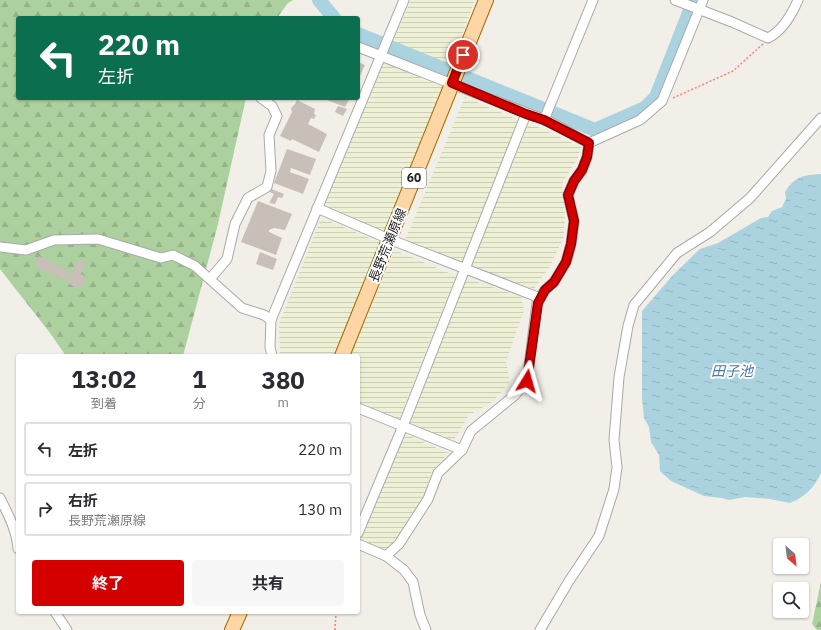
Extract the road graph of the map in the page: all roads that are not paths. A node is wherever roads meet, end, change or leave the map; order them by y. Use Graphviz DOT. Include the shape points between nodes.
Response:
graph roads {
  1 [pos="404,0"];
  2 [pos="486,0"];
  3 [pos="593,0"];
  4 [pos="675,0"];
  5 [pos="703,0"];
  6 [pos="798,0"];
  7 [pos="697,9"];
  8 [pos="360,48"];
  9 [pos="381,53"];
  10 [pos="452,83"];
  11 [pos="264,100"];
  12 [pos="526,114"];
  13 [pos="545,118"];
  14 [pos="821,118"];
  15 [pos="589,143"];
  16 [pos="317,208"];
  17 [pos="389,239"];
  18 [pos="0,247"];
  19 [pos="464,268"];
  20 [pos="210,279"];
  21 [pos="540,298"];
  22 [pos="271,320"];
  23 [pos="272,354"];
  24 [pos="343,354"];
  25 [pos="360,409"];
  26 [pos="403,426"];
  27 [pos="462,450"];
  28 [pos="0,498"];
  29 [pos="360,528"];
  30 [pos="16,538"];
  31 [pos="360,545"];
  32 [pos="386,556"];
  33 [pos="56,614"];
  34 [pos="239,614"];
  35 [pos="67,630"];
  36 [pos="232,630"];
  37 [pos="426,630"];
  38 [pos="540,630"];
  1 -- 9 [label="street"];
  2 -- 10 [label="main road, 長野荒瀬原線 / 60"];
  3 -- 13 [label="street"];
  4 -- 7 [label="street"];
  5 -- 7 [label="street"];
  6 -- 7 [label="street" via="776,34 768,38"];
  7 -- 15 [label="street" via="662,101 640,120"];
  8 -- 9 [label="street"];
  9 -- 10 [label="street"];
  9 -- 16 [label="street"];
  10 -- 12 [label="street"];
  10 -- 17 [label="main road, 長野荒瀬原線 / 60"];
  11 -- 20 [label="street" via="272,106 277,116 269,135 271,171 267,187 248,198 235,224 227,259"];
  12 -- 13 [label="street"];
  12 -- 19 [label="street"];
  13 -- 15 [label="street"];
  14 -- 38 [label="street" via="750,198 710,232 677,253 634,305 619,377 614,440 617,467 614,488 599,536"];
  15 -- 21 [label="street" via="582,170 568,195 574,221 566,262"];
  16 -- 17 [label="street"];
  16 -- 22 [label="street"];
  17 -- 19 [label="street"];
  17 -- 24 [label="main road, 長野荒瀬原線 / 60"];
  18 -- 20 [label="street" via="26,250 54,240 98,239 161,258 173,255 195,266"];
  19 -- 21 [label="street"];
  19 -- 26 [label="street"];
  20 -- 22 [label="street" via="242,308 256,311"];
  21 -- 27 [label="street" via="527,381 515,395 471,431"];
  22 -- 23 [label="street"];
  25 -- 26 [label="street"];
  26 -- 27 [label="street"];
  26 -- 29 [label="street"];
  27 -- 32 [label="street" via="438,473 428,499 399,544"];
  28 -- 30 [label="street"];
  31 -- 32 [label="street"];
  32 -- 37 [label="street" via="404,570 413,582"];
  33 -- 35 [label="street"];
  34 -- 36 [label="main road"];
}
